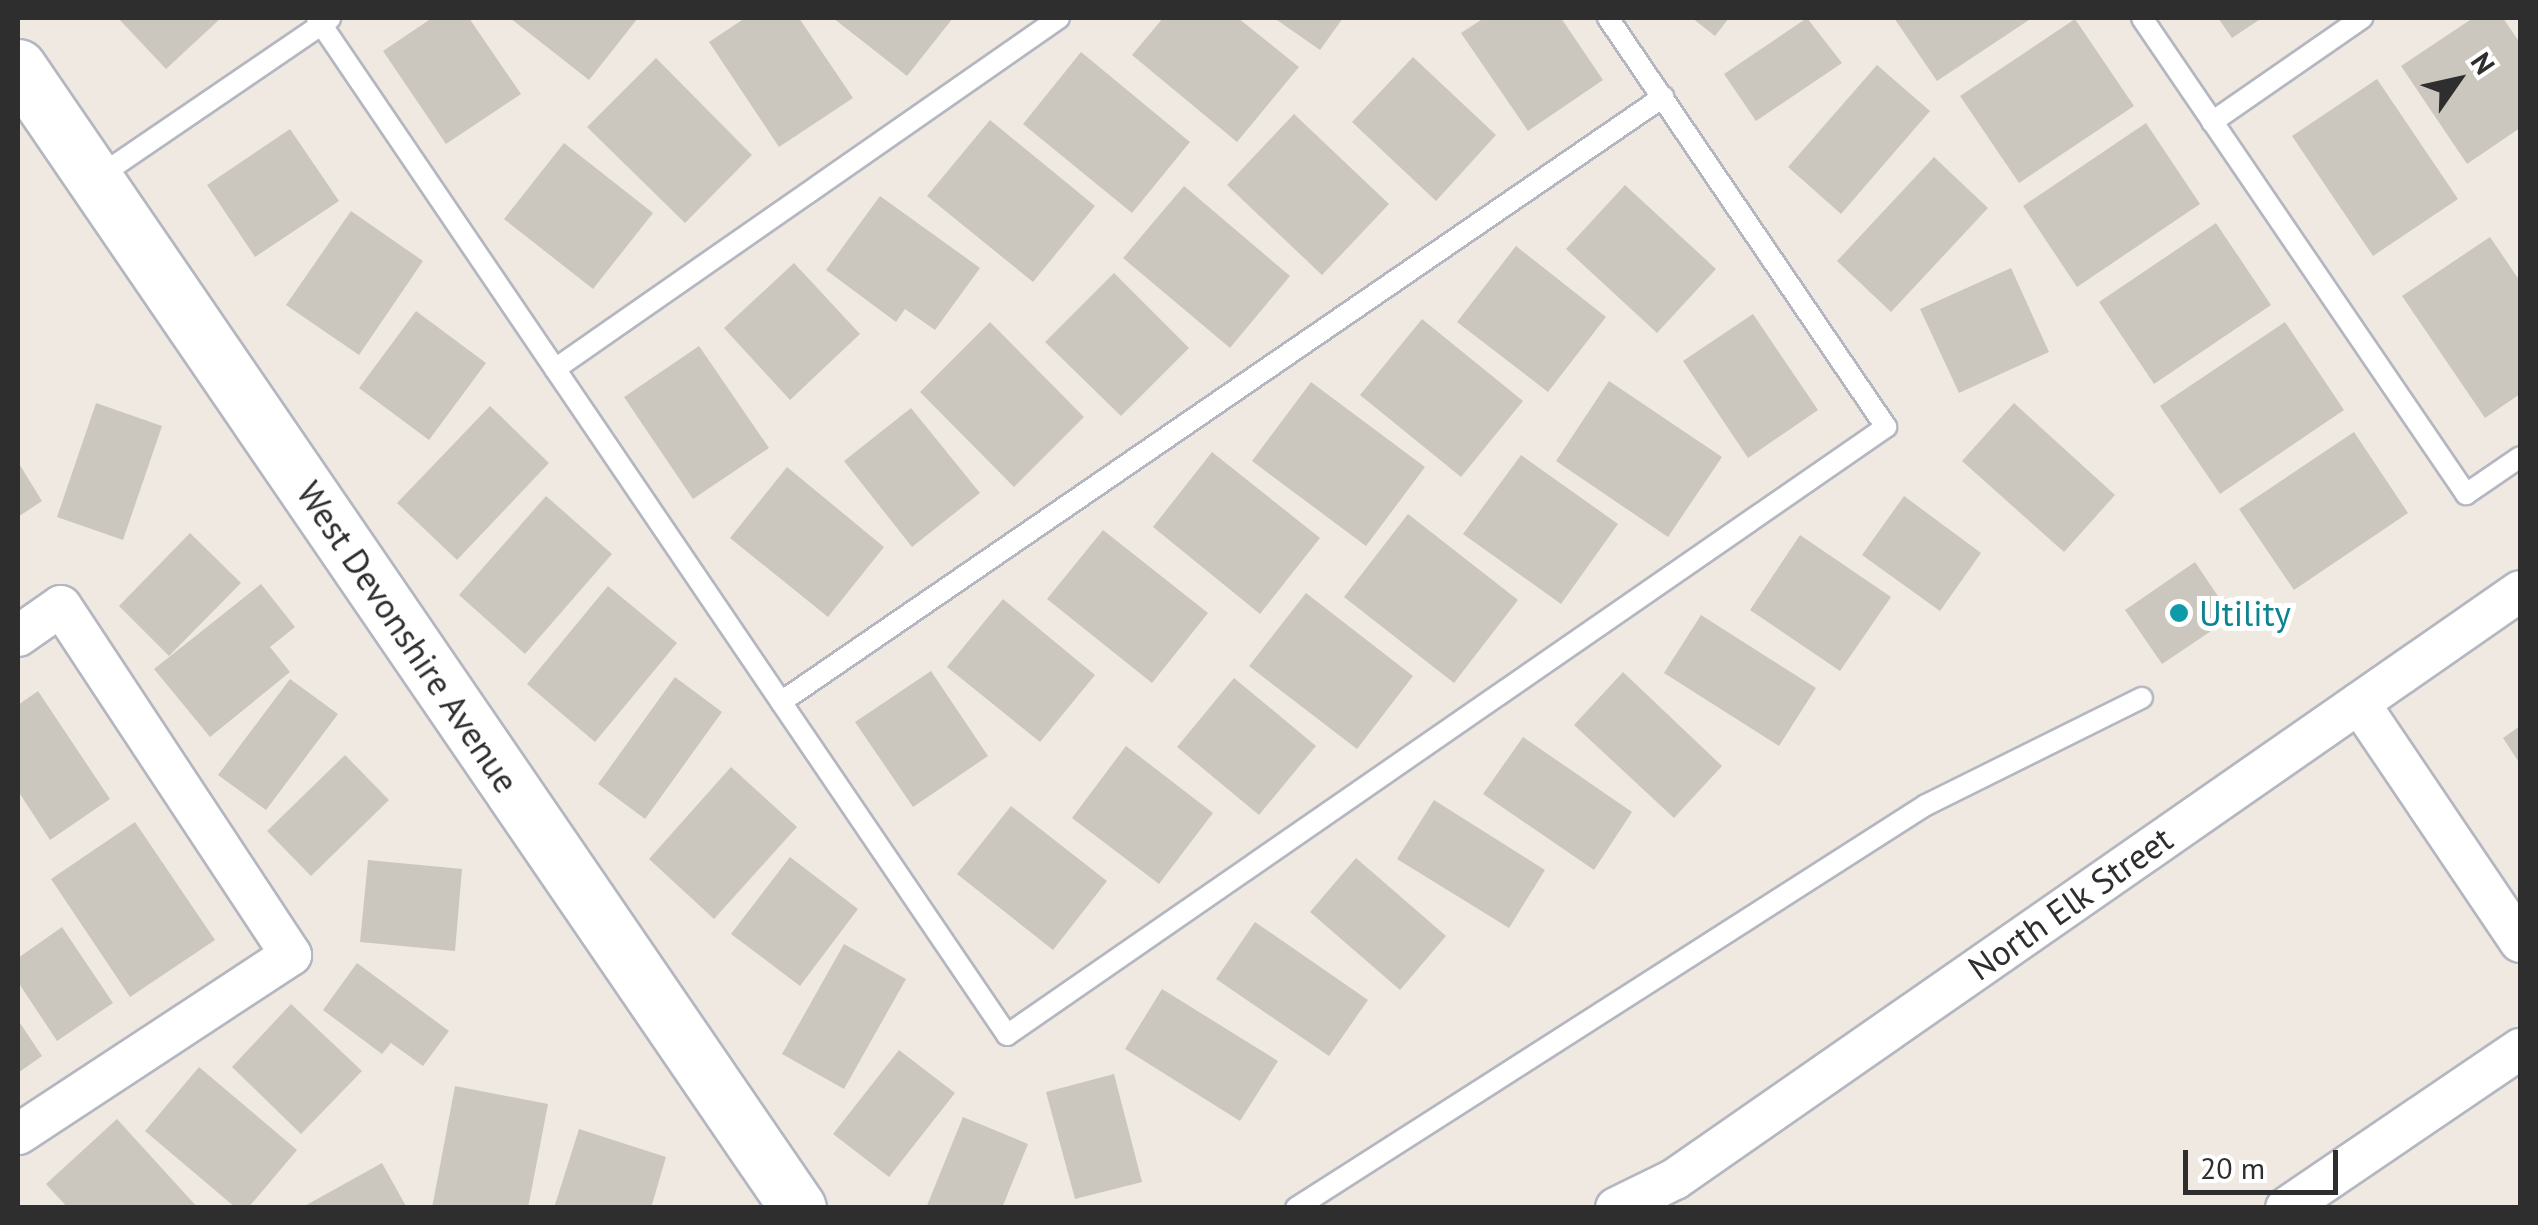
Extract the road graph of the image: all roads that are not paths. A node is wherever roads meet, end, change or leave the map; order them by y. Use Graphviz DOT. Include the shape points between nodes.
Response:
graph roads {
  1 [pos="1059,18"];
  2 [pos="1608,18"];
  3 [pos="2142,18"];
  4 [pos="2362,18"];
  5 [pos="323,20"];
  6 [pos="18,67"];
  7 [pos="1662,97"];
  8 [pos="2212,122"];
  9 [pos="94,179"];
  10 [pos="555,369"];
  11 [pos="2520,457"];
  12 [pos="2520,591"];
  13 [pos="18,636"];
  14 [pos="2142,698"];
  15 [pos="781,702"];
  16 [pos="2359,703"];
  17 [pos="2520,942"];
  18 [pos="2520,1049"];
  19 [pos="18,1134"];
  20 [pos="798,1208"];
  21 [pos="1296,1208"];
  22 [pos="1616,1208"];
  23 [pos="2286,1208"];
  1 -- 10 [label="lane"];
  2 -- 7 [label="lane"];
  3 -- 8 [label="lane"];
  4 -- 8 [label="lane"];
  5 -- 9 [label="lane"];
  5 -- 10 [label="lane"];
  6 -- 9 [label="street, West Devonshire Avenue"];
  7 -- 15 [label="lane"];
  7 -- 15 [label="lane" via="1886,427 1008,1034"];
  8 -- 11 [label="lane" via="2466,494"];
  9 -- 20 [label="street, West Devonshire Avenue"];
  10 -- 15 [label="lane"];
  12 -- 16 [label="street, North Elk Street"];
  13 -- 19 [label="street" via="61,606 291,955"];
  14 -- 21 [label="lane" via="1926,805"];
  16 -- 17 [label="street"];
  16 -- 22 [label="street, North Elk Street" via="1674,1178"];
  18 -- 23 [label="street"];
}
